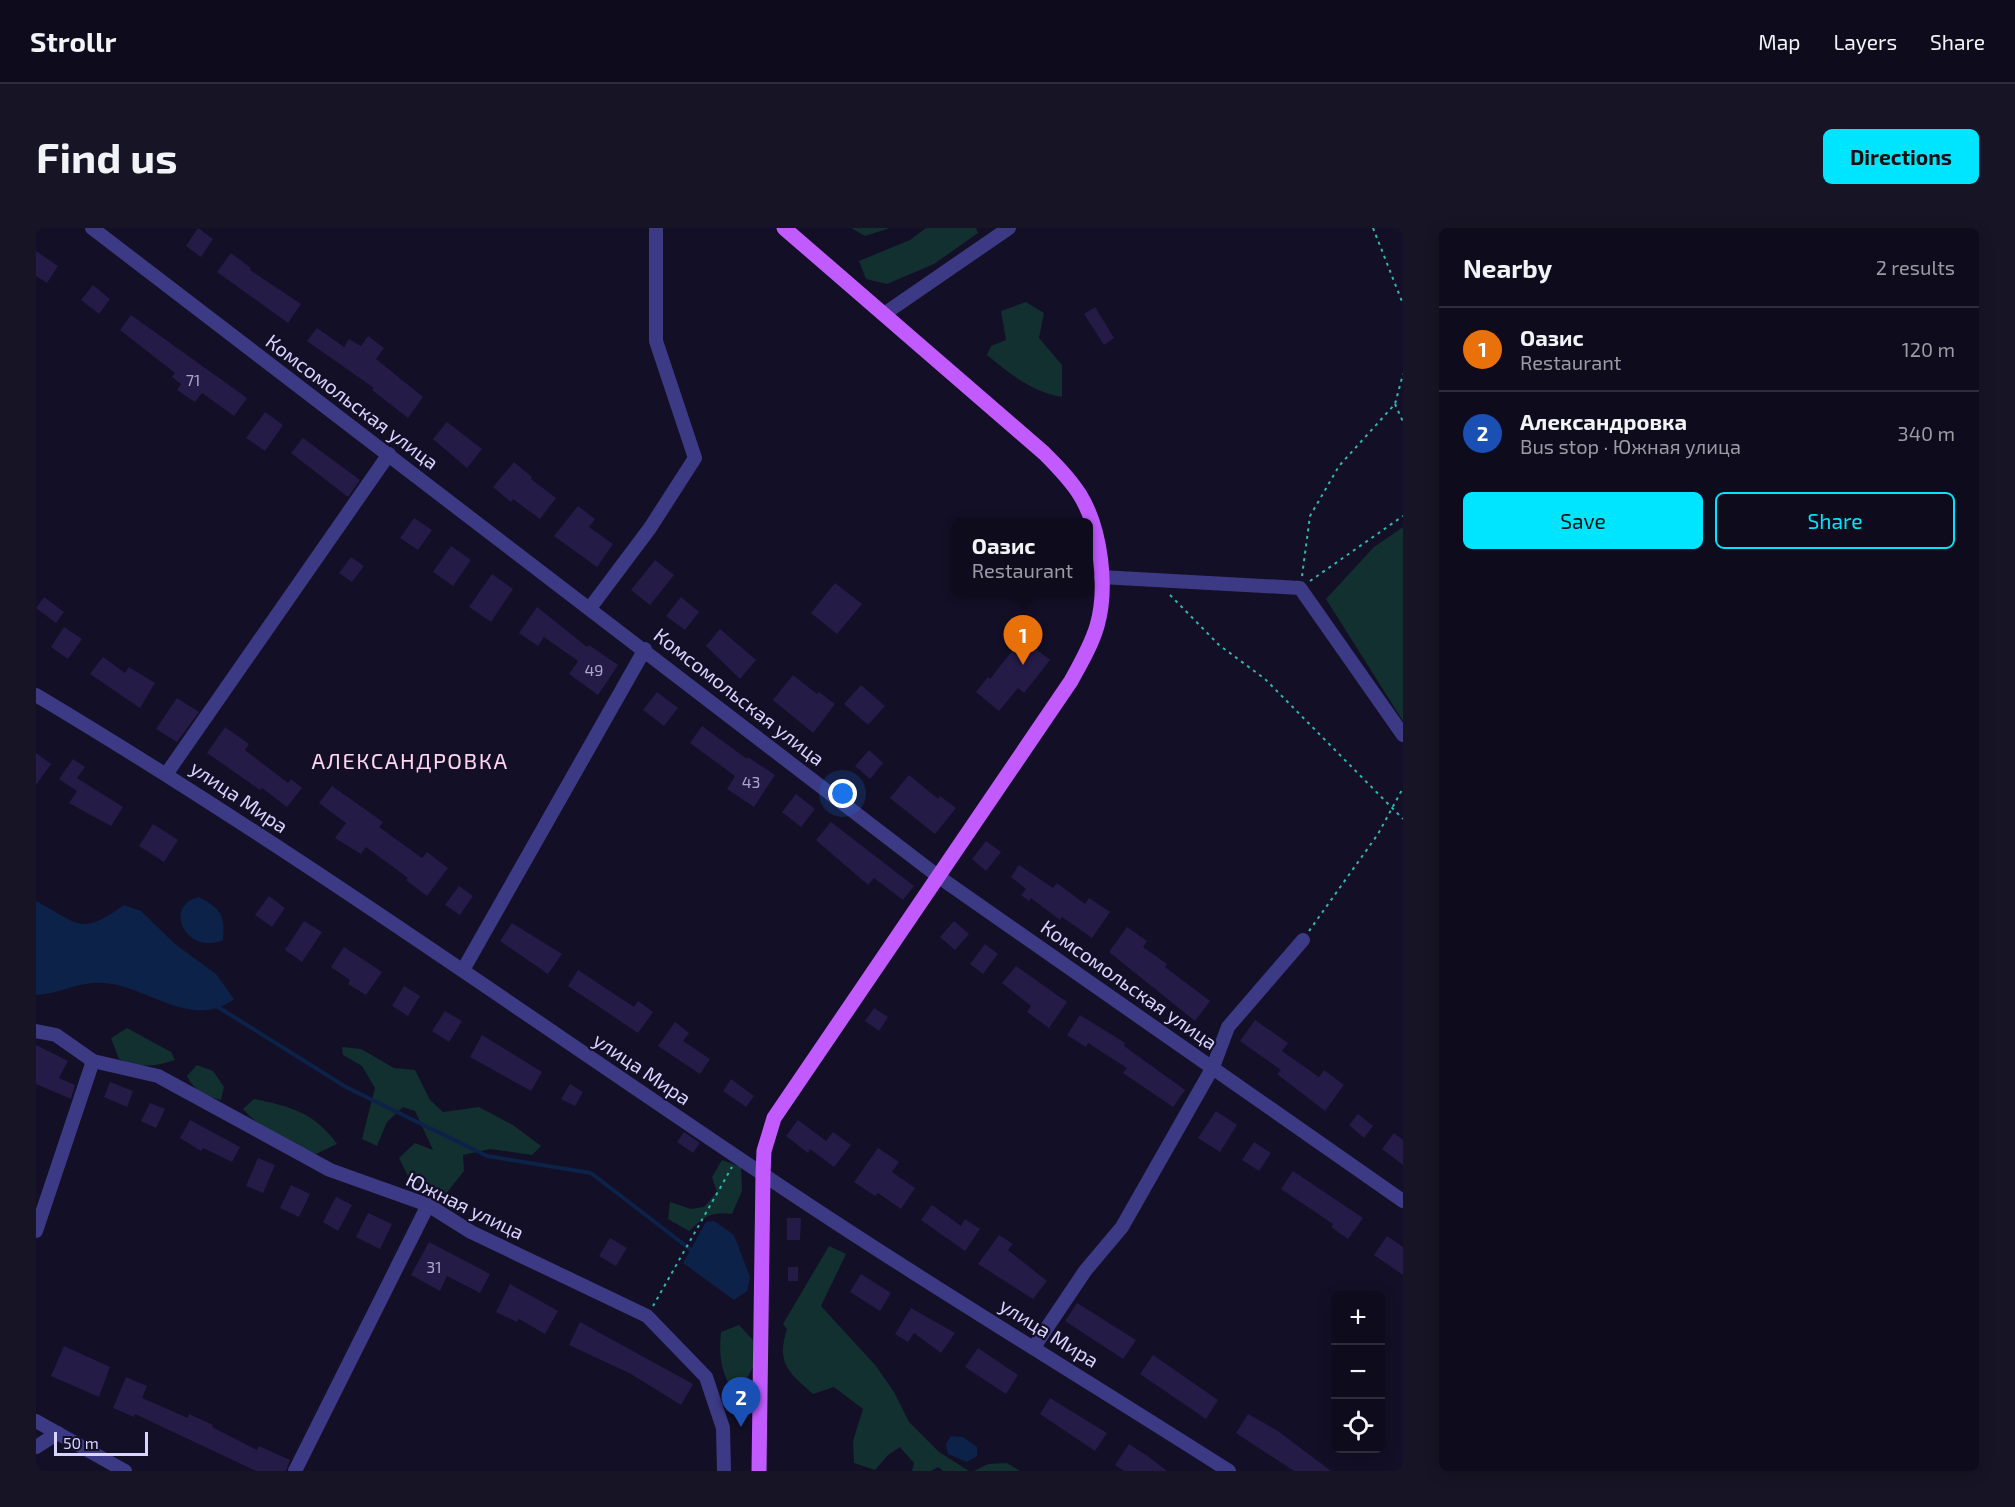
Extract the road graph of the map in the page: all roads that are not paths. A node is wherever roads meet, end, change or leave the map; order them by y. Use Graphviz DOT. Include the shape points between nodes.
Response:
graph roads {
  1 [pos="92,228"];
  2 [pos="656,228"];
  3 [pos="784,228"];
  4 [pos="1009,228"];
  5 [pos="884,314"];
  6 [pos="389,454"];
  7 [pos="1090,518"];
  8 [pos="1093,531"];
  9 [pos="1101,577"];
  10 [pos="590,608"];
  11 [pos="645,649"];
  12 [pos="36,695"];
  13 [pos="1403,735"];
  14 [pos="167,773"];
  15 [pos="939,877"];
  16 [pos="1303,940"];
  17 [pos="463,970"];
  18 [pos="36,1031"];
  19 [pos="93,1061"];
  20 [pos="1213,1067"];
  21 [pos="763,1174"];
  22 [pos="1403,1201"];
  23 [pos="428,1205"];
  24 [pos="36,1231"];
  25 [pos="1034,1347"];
  26 [pos="36,1421"];
  27 [pos="58,1433"];
  28 [pos="36,1447"];
  29 [pos="125,1471"];
  30 [pos="295,1471"];
  31 [pos="724,1471"];
  32 [pos="759,1471"];
  33 [pos="1229,1471"];
  1 -- 6 [label="street, Комсомольская улица"];
  2 -- 10 [label="street" via="656,341 695,458 650,528"];
  3 -- 5 [label="main road"];
  4 -- 5 [label="street"];
  5 -- 7 [label="main road" via="1044,453 1069,479"];
  6 -- 10 [label="street, Комсомольская улица"];
  6 -- 14 [label="street"];
  8 -- 9 [label="main road"];
  9 -- 13 [label="street" via="1300,588"];
  9 -- 15 [label="main road" via="1098,624 1089,649"];
  10 -- 11 [label="street, Комсомольская улица"];
  11 -- 15 [label="street, Комсомольская улица"];
  11 -- 17 [label="street"];
  12 -- 14 [label="street, улица Мира"];
  14 -- 17 [label="street, улица Мира"];
  15 -- 20 [label="street, Комсомольская улица"];
  15 -- 21 [label="main road" via="774,1118 764,1151"];
  16 -- 20 [label="street" via="1228,1027"];
  17 -- 21 [label="street, улица Мира"];
  18 -- 19 [label="street, Южная улица" via="56,1035"];
  19 -- 23 [label="street, Южная улица" via="158,1076 330,1170"];
  19 -- 24 [label="street"];
  20 -- 22 [label="street, Комсомольская улица"];
  20 -- 25 [label="street" via="1122,1227 1085,1271"];
  21 -- 25 [label="street, улица Мира"];
  21 -- 32 [label="main road"];
  23 -- 30 [label="street"];
  23 -- 31 [label="street, Южная улица" via="471,1232 647,1316 706,1377 723,1428"];
  25 -- 33 [label="street, улица Мира"];
  26 -- 27 [label="street"];
  27 -- 28 [label="street"];
  27 -- 29 [label="street"];
}
